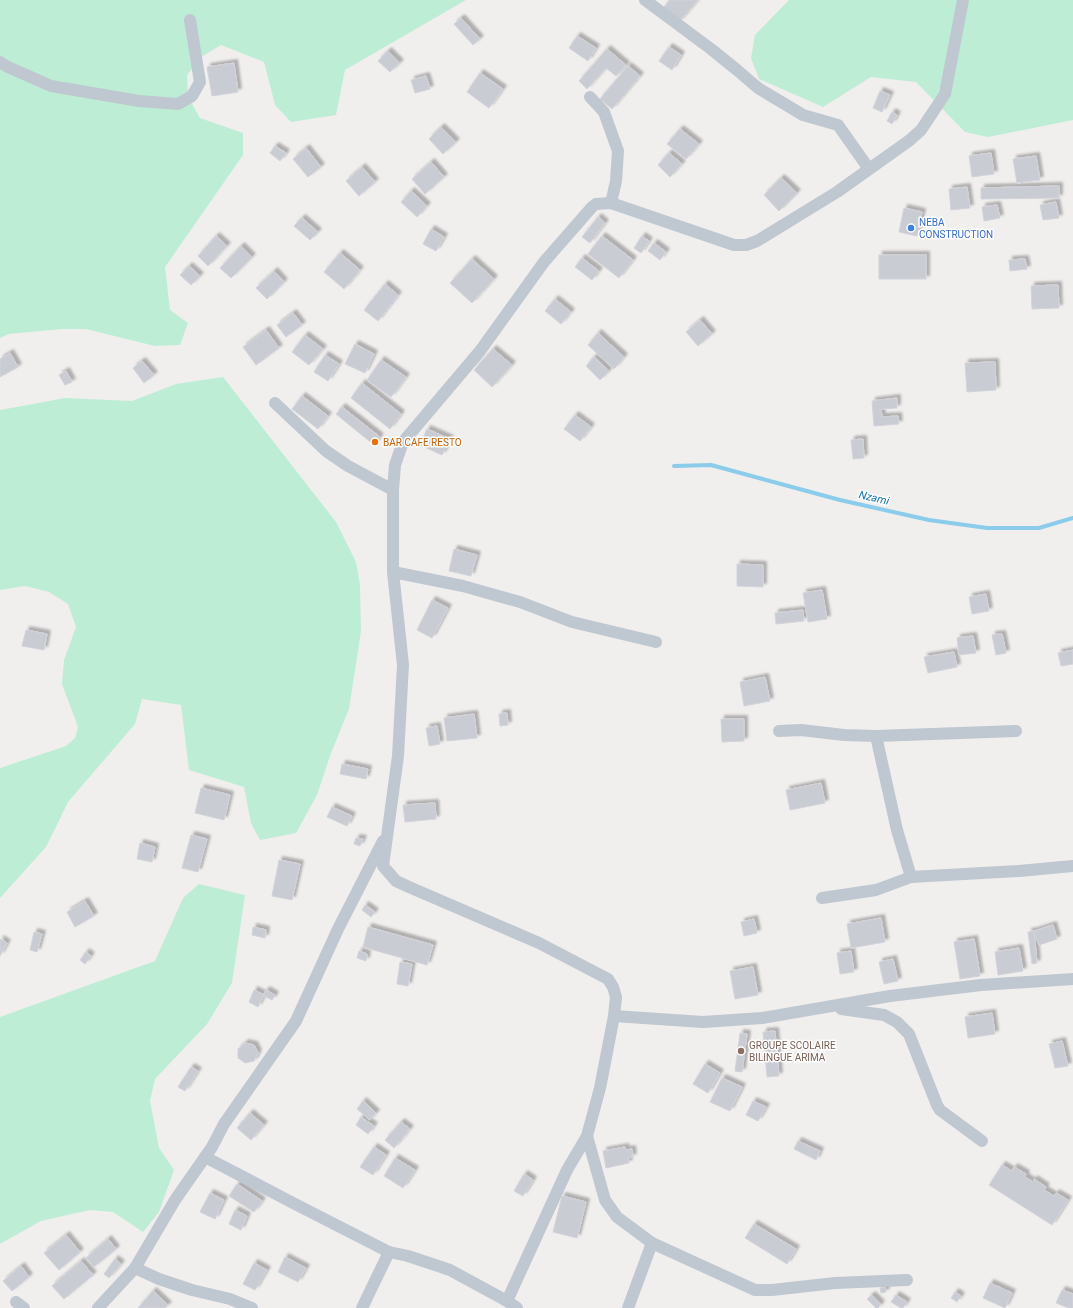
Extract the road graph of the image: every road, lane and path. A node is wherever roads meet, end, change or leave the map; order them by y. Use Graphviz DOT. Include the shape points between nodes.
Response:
graph roads {
  1 [pos="645,0"];
  2 [pos="963,0"];
  3 [pos="190,20"];
  4 [pos="0,62"];
  5 [pos="590,97"];
  6 [pos="869,169"];
  7 [pos="611,203"];
  8 [pos="275,403"];
  9 [pos="393,490"];
  10 [pos="393,572"];
  11 [pos="656,642"];
  12 [pos="779,730"];
  13 [pos="1016,731"];
  14 [pos="876,736"];
  15 [pos="387,834"];
  16 [pos="1073,866"];
  17 [pos="911,877"];
  18 [pos="822,898"];
  19 [pos="1073,979"];
  20 [pos="830,1007"];
  21 [pos="614,1016"];
  22 [pos="587,1136"];
  23 [pos="982,1141"];
  24 [pos="204,1157"];
  25 [pos="652,1243"];
  26 [pos="389,1252"];
  27 [pos="135,1268"];
  28 [pos="907,1280"];
  29 [pos="512,1304"];
  30 [pos="98,1308"];
  31 [pos="252,1308"];
  32 [pos="362,1308"];
  33 [pos="628,1308"];
  1 -- 6 [label="street" via="758,88 803,115 838,124"];
  2 -- 6 [label="street" via="945,94 921,130"];
  3 -- 4 [label="street" via="200,82 192,96 178,104 139,101 51,86"];
  5 -- 7 [label="street" via="604,112 618,151 616,181"];
  6 -- 7 [label="street" via="837,192 757,241 746,245 734,245"];
  7 -- 9 [label="street" via="596,204 592,207 544,262 480,351 403,442 395,465"];
  8 -- 9 [label="street" via="326,451"];
  9 -- 10 [label="street"];
  10 -- 11 [label="street" via="462,586 520,602 572,622"];
  10 -- 15 [label="street" via="403,665 398,756"];
  12 -- 14 [label="street"];
  13 -- 14 [label="street"];
  14 -- 17 [label="street" via="897,830"];
  15 -- 21 [label="street" via="383,866 396,881 539,943 608,979 616,997"];
  15 -- 24 [label="street" via="338,929 296,1021"];
  16 -- 17 [label="street"];
  17 -- 18 [label="street" via="876,890"];
  19 -- 20 [label="street" via="981,985 890,996"];
  20 -- 21 [label="street" via="762,1018 703,1022"];
  20 -- 23 [label="street" via="884,1015 897,1022 909,1034 940,1110"];
  21 -- 22 [label="street" via="600,1088"];
  22 -- 25 [label="street" via="605,1200 617,1217"];
  22 -- 29 [label="street" via="567,1170"];
  24 -- 26 [label="street"];
  24 -- 27 [label="street"];
  25 -- 28 [label="street" via="755,1290"];
  25 -- 33 [label="street"];
  26 -- 29 [label="street" via="450,1270"];
  26 -- 32 [label="street"];
  27 -- 30 [label="street"];
  27 -- 31 [label="street" via="159,1279 230,1299"];
}
